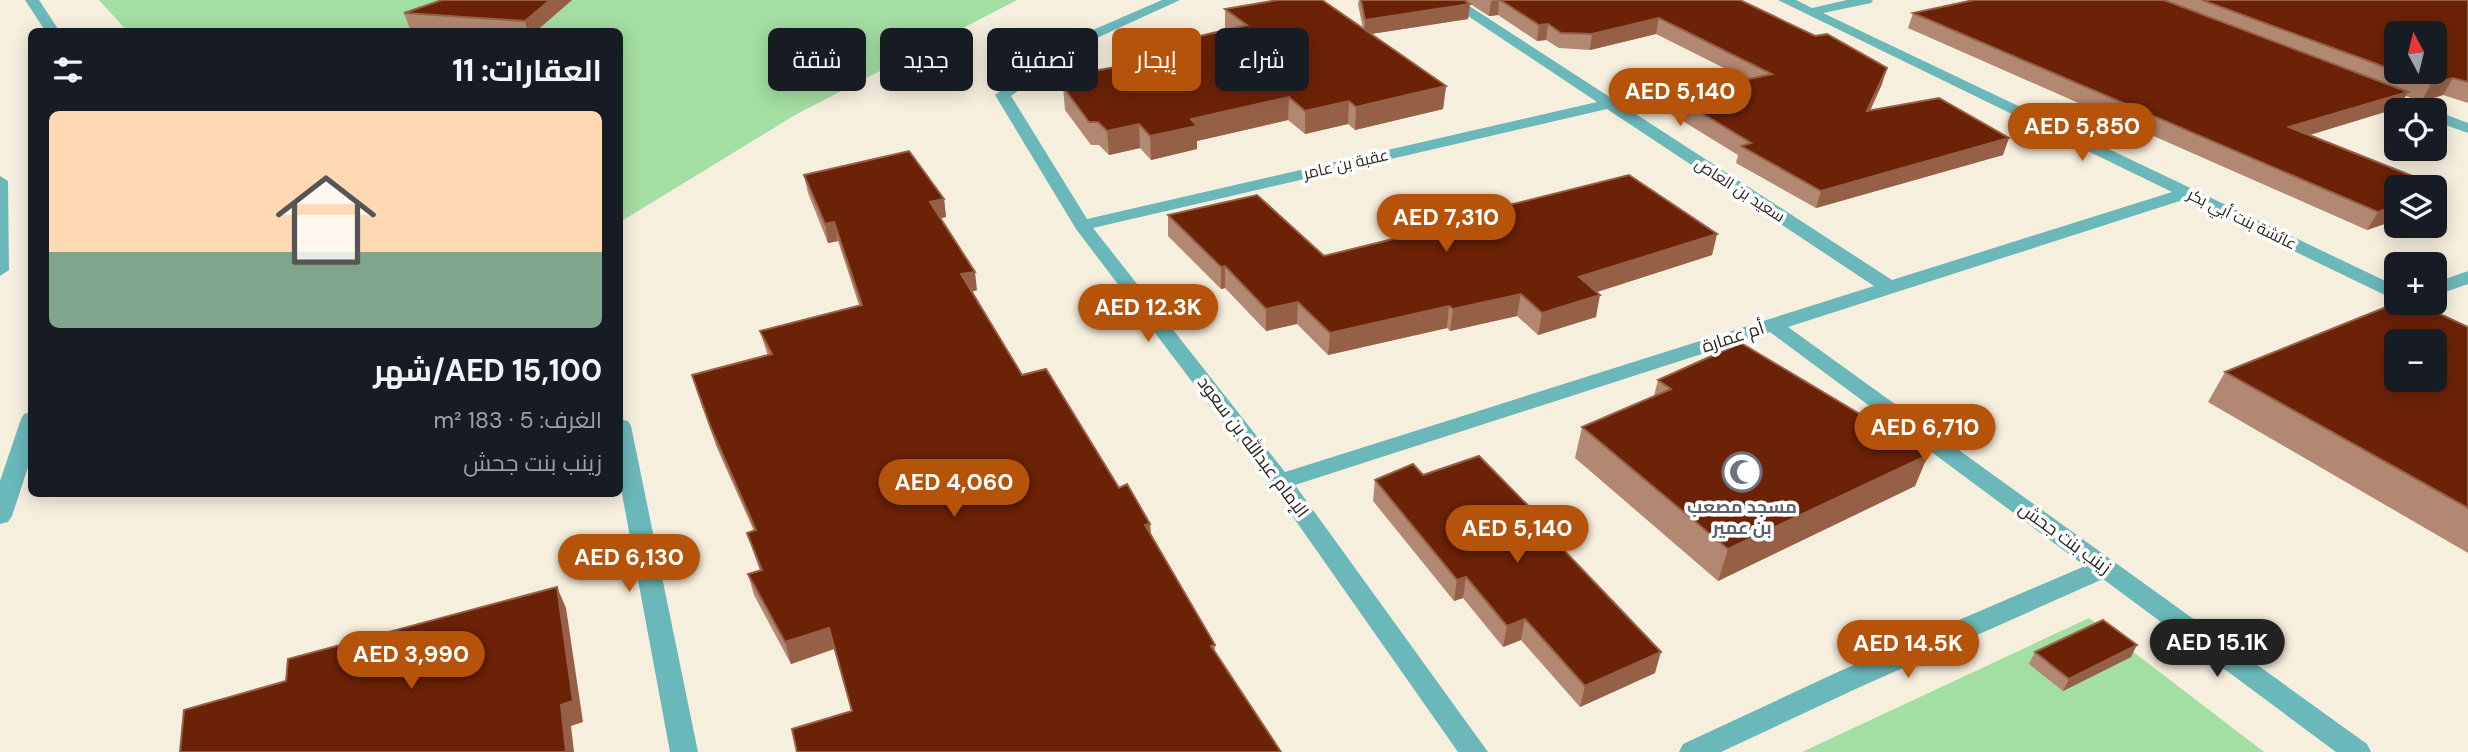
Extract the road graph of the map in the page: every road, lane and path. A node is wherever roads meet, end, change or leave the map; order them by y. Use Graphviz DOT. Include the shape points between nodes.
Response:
graph roads {
  1 [pos="32,0"];
  2 [pos="1173,0"];
  3 [pos="1451,0"];
  4 [pos="1785,0"];
  5 [pos="1866,0"];
  6 [pos="1810,12"];
  7 [pos="50,28"];
  8 [pos="2360,86"];
  9 [pos="2392,98"];
  10 [pos="1609,104"];
  11 [pos="2447,120"];
  12 [pos="2468,128"];
  13 [pos="0,181"];
  14 [pos="2186,193"];
  15 [pos="1082,225"];
  16 [pos="0,270"];
  17 [pos="2468,277"];
  18 [pos="2447,285"];
  19 [pos="1889,287"];
  20 [pos="2384,287"];
  21 [pos="1772,324"];
  22 [pos="28,431"];
  23 [pos="623,441"];
  24 [pos="1280,482"];
  25 [pos="0,516"];
  26 [pos="2105,568"];
  27 [pos="684,752"];
  28 [pos="1474,752"];
  29 [pos="1693,752"];
  30 [pos="2357,752"];
  1 -- 7 [label="street"];
  2 -- 15 [label="street, الإمام عبدالله بن سعود" via="1070,45 1003,95"];
  3 -- 10 [label="street, سعيد بن العاص"];
  4 -- 6 [label="street, عائشة بنت أبي بكر"];
  5 -- 6 [label="street"];
  6 -- 14 [label="street, عائشة بنت أبي بكر"];
  8 -- 9 [label="street"];
  10 -- 15 [label="street, عقبة بن عامر"];
  10 -- 19 [label="street, سعيد بن العاص"];
  11 -- 12 [label="street"];
  13 -- 16 [label="street"];
  14 -- 19 [label="street, أم عمارة"];
  14 -- 20 [label="street, عائشة بنت أبي بكر"];
  15 -- 24 [label="street, الإمام عبدالله بن سعود"];
  17 -- 18 [label="street"];
  19 -- 21 [label="street, أم عمارة"];
  21 -- 24 [label="street, أم عمارة"];
  21 -- 26 [label="street, زينب بنت جحش"];
  22 -- 25 [label="street"];
  23 -- 27 [label="street"];
  24 -- 28 [label="street, الإمام عبدالله بن سعود"];
  26 -- 29 [label="street"];
  26 -- 30 [label="street, زينب بنت جحش"];
}
